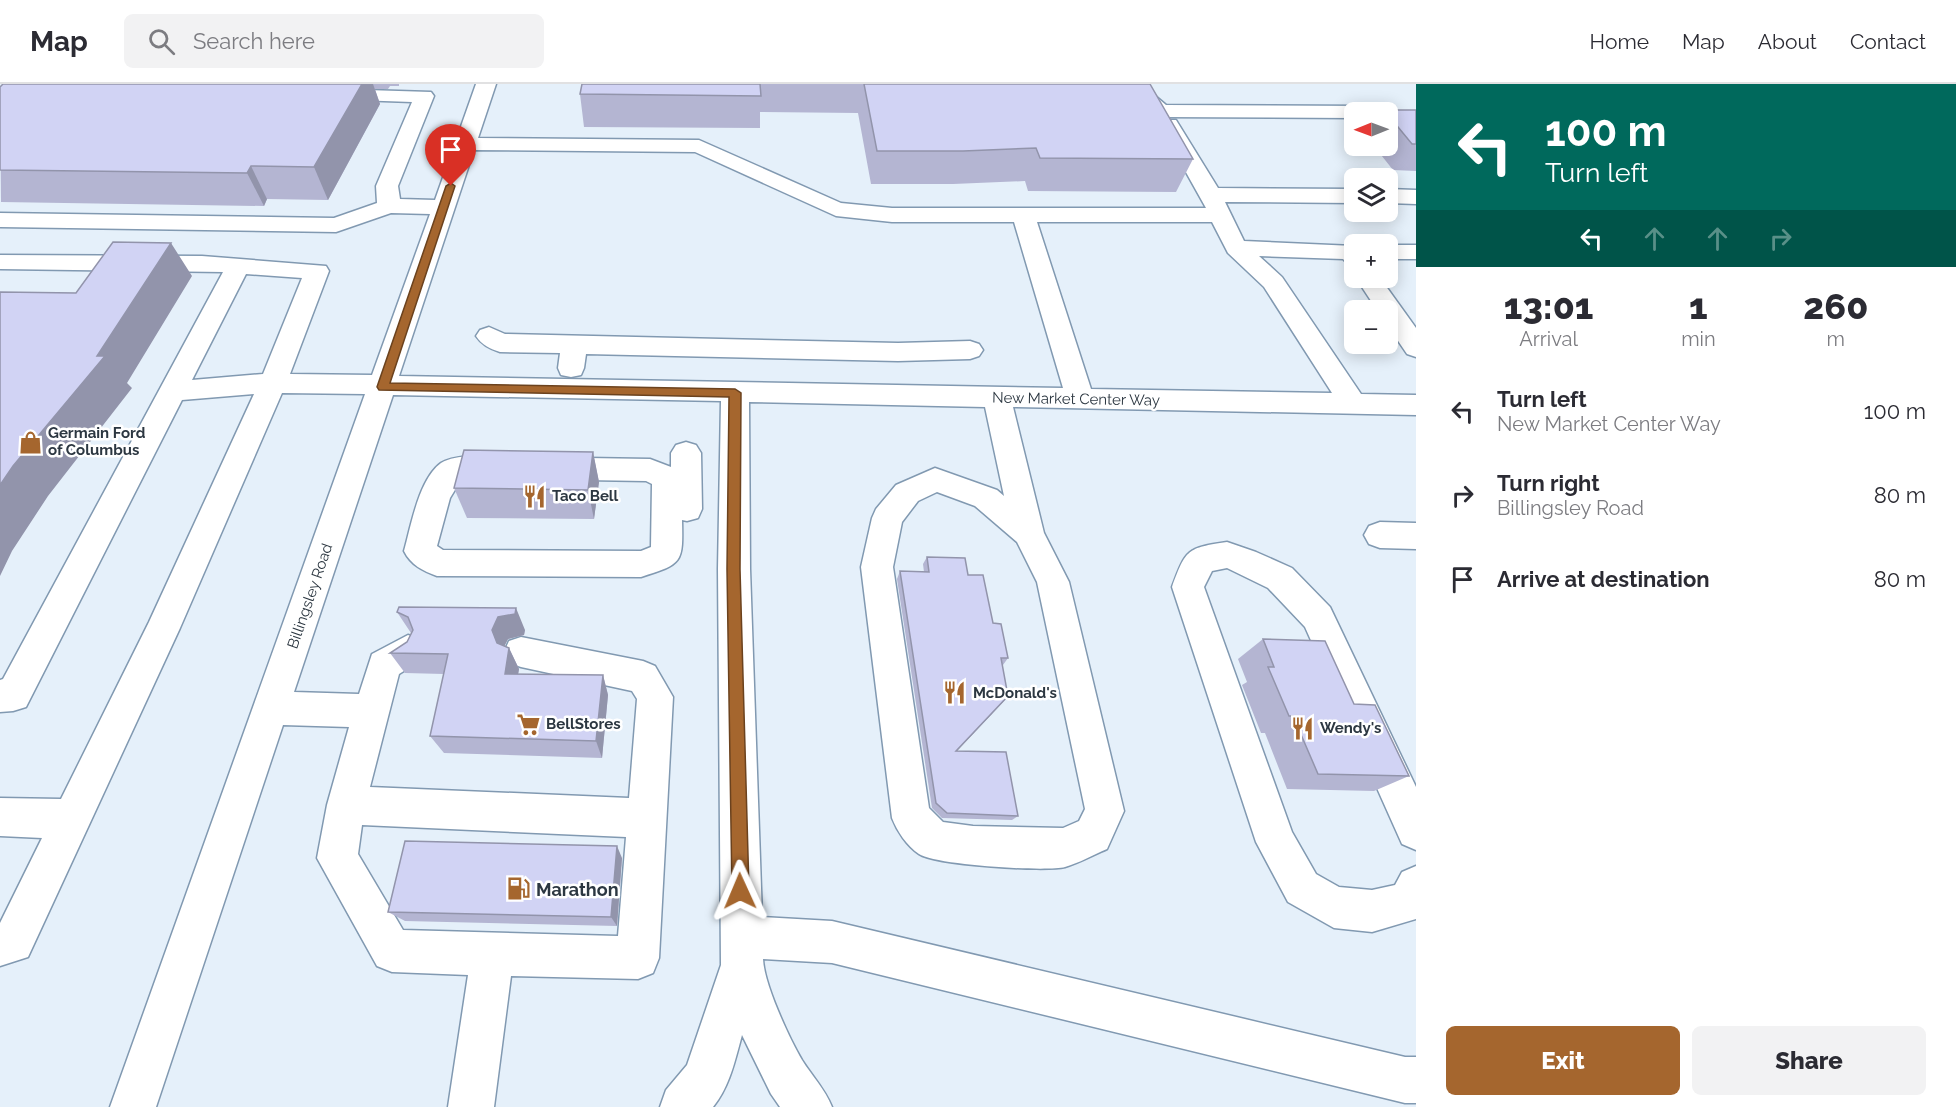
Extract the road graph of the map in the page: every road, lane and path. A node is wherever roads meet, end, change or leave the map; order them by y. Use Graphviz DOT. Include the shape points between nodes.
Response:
graph roads {
  1 [pos="486,84"];
  2 [pos="1129,84"];
  3 [pos="428,90"];
  4 [pos="330,91"];
  5 [pos="1161,111"];
  6 [pos="1344,112"];
  7 [pos="466,144"];
  8 [pos="1398,196"];
  9 [pos="1344,197"];
  10 [pos="1416,197"];
  11 [pos="1215,205"];
  12 [pos="389,206"];
  13 [pos="443,207"];
  14 [pos="1023,214"];
  15 [pos="0,220"];
  16 [pos="1236,248"];
  17 [pos="1398,252"];
  18 [pos="1416,252"];
  19 [pos="1344,254"];
  20 [pos="0,262"];
  21 [pos="238,266"];
  22 [pos="1375,288"];
  23 [pos="489,336"];
  24 [pos="574,345"];
  25 [pos="1416,348"];
  26 [pos="970,350"];
  27 [pos="273,383"];
  28 [pos="383,387"];
  29 [pos="567,390"];
  30 [pos="173,391"];
  31 [pos="735,393"];
  32 [pos="997,398"];
  33 [pos="1080,399"];
  34 [pos="1353,404"];
  35 [pos="1416,405"];
  36 [pos="680,469"];
  37 [pos="1028,533"];
  38 [pos="1380,535"];
  39 [pos="1416,536"];
  40 [pos="686,562"];
  41 [pos="408,650"];
  42 [pos="521,652"];
  43 [pos="0,696"];
  44 [pos="271,708"];
  45 [pos="372,711"];
  46 [pos="346,805"];
  47 [pos="0,817"];
  48 [pos="648,818"];
  49 [pos="71,819"];
  50 [pos="1416,830"];
  51 [pos="1416,886"];
  52 [pos="0,945"];
  53 [pos="742,951"];
  54 [pos="492,954"];
  55 [pos="1416,1080"];
  56 [pos="133,1107"];
  57 [pos="471,1107"];
  58 [pos="683,1107"];
  59 [pos="809,1107"];
  1 -- 7 [label="street, Billingsley Road"];
  2 -- 5 [label="street"];
  3 -- 4 [label="street"];
  3 -- 12 [label="street" via="387,186"];
  5 -- 6 [label="street"];
  5 -- 11 [label="street"];
  7 -- 13 [label="street, Billingsley Road"];
  7 -- 14 [label="street" via="699,146 836,209 892,215"];
  8 -- 10 [label="street"];
  9 -- 11 [label="street"];
  11 -- 14 [label="street"];
  11 -- 16 [label="street"];
  12 -- 13 [label="street"];
  12 -- 15 [label="street" via="336,225"];
  13 -- 28 [label="street, Billingsley Road"];
  14 -- 33 [label="street"];
  16 -- 19 [label="street"];
  16 -- 34 [label="street" via="1273,282"];
  17 -- 18 [label="street"];
  20 -- 21 [label="street"];
  21 -- 27 [label="street" via="316,270"];
  21 -- 30 [label="street"];
  22 -- 25 [label="street"];
  23 -- 24 [label="street" via="500,343"];
  24 -- 26 [label="street"];
  24 -- 29 [label="street"];
  27 -- 28 [label="street, New Market Center Way"];
  27 -- 30 [label="street, New Market Center Way"];
  27 -- 49 [label="street" via="163,628"];
  28 -- 29 [label="street, New Market Center Way"];
  28 -- 44 [label="street, Billingsley Road"];
  29 -- 31 [label="street, New Market Center Way"];
  30 -- 43 [label="street" via="12,695"];
  31 -- 32 [label="street, New Market Center Way"];
  31 -- 53 [label="street" via="734,569"];
  32 -- 33 [label="street, New Market Center Way"];
  32 -- 37 [label="street"];
  33 -- 34 [label="street, New Market Center Way"];
  34 -- 35 [label="street, New Market Center Way"];
  36 -- 36 [label="street" via="453,470 430,513 420,551 437,563 641,564 662,558 667,550"];
  36 -- 40 [label="street"];
  37 -- 37 [label="street" via="986,498 934,479 907,493 886,518 877,567 911,818 933,840 972,846 1063,848 1093,835 1105,811 1053,582"];
  38 -- 39 [label="street"];
  41 -- 45 [label="street" via="384,665"];
  42 -- 48 [label="street" via="643,676 655,697"];
  44 -- 45 [label="street"];
  44 -- 56 [label="street, Billingsley Road"];
  45 -- 46 [label="street"];
  46 -- 48 [label="street"];
  46 -- 54 [label="street" via="337,858 392,951"];
  47 -- 49 [label="street"];
  48 -- 54 [label="street" via="638,958"];
  49 -- 52 [label="street" via="13,942"];
  50 -- 51 [label="street" via="1318,617 1280,578 1227,555 1203,559 1196,565 1188,587 1276,842 1302,888 1334,907 1372,911 1408,902"];
  53 -- 55 [label="street" via="832,942"];
  53 -- 58 [label="street" via="706,1079"];
  53 -- 59 [label="street" via="764,1033"];
  54 -- 57 [label="street"];
}
